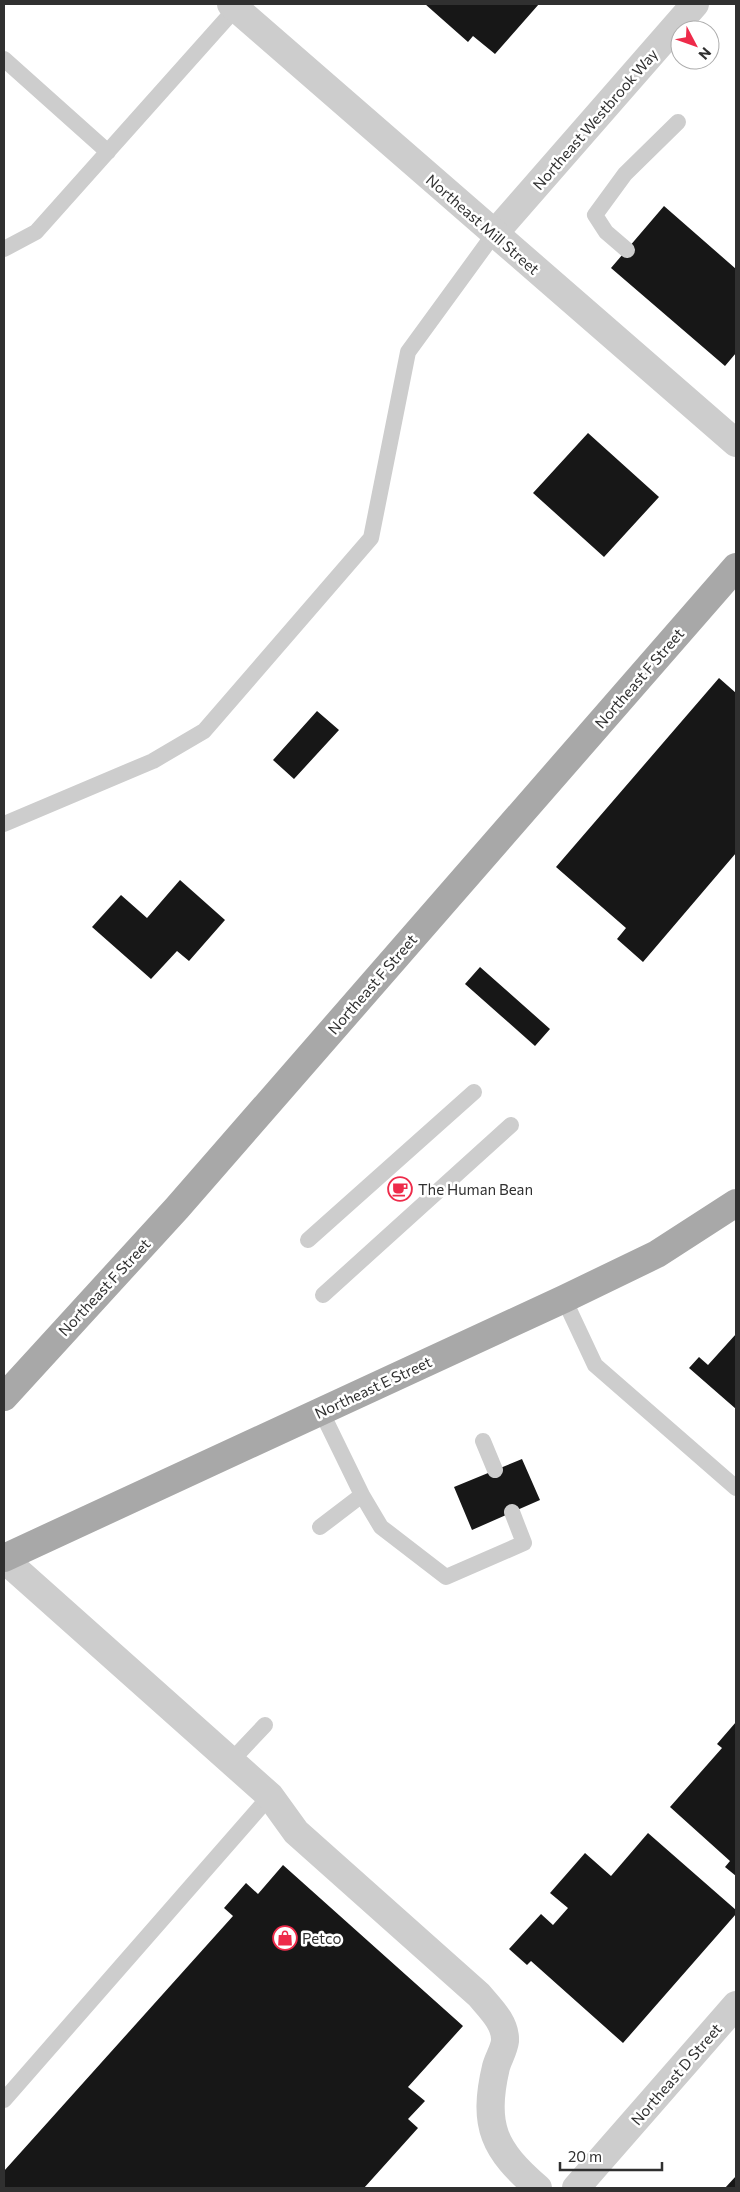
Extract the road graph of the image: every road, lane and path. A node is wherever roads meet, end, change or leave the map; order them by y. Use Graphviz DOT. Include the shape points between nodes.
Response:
graph roads {
  1 [pos="696,4"];
  2 [pos="233,6"];
  3 [pos="4,59"];
  4 [pos="678,122"];
  5 [pos="108,152"];
  6 [pos="494,234"];
  7 [pos="4,249"];
  8 [pos="627,250"];
  9 [pos="736,443"];
  10 [pos="736,566"];
  11 [pos="4,824"];
  12 [pos="474,1092"];
  13 [pos="511,1125"];
  14 [pos="736,1203"];
  15 [pos="308,1240"];
  16 [pos="323,1295"];
  17 [pos="564,1299"];
  18 [pos="4,1396"];
  19 [pos="321,1411"];
  20 [pos="483,1441"];
  21 [pos="495,1470"];
  22 [pos="736,1488"];
  23 [pos="362,1495"];
  24 [pos="512,1512"];
  25 [pos="320,1527"];
  26 [pos="4,1559"];
  27 [pos="265,1725"];
  28 [pos="232,1761"];
  29 [pos="270,1796"];
  30 [pos="736,2005"];
  31 [pos="4,2100"];
  32 [pos="538,2188"];
  33 [pos="576,2188"];
  1 -- 6 [label="street, Northeast Westbrook Way"];
  2 -- 5 [label="lane"];
  2 -- 6 [label="street, Northeast Mill Street"];
  3 -- 5 [label="lane"];
  4 -- 8 [label="lane" via="625,174 594,215 606,232"];
  5 -- 7 [label="lane" via="36,232"];
  6 -- 9 [label="street, Northeast Mill Street"];
  6 -- 11 [label="lane" via="408,352 371,538 204,731 153,760"];
  10 -- 18 [label="main road, Northeast F Street" via="177,1208"];
  12 -- 15 [label="lane"];
  13 -- 16 [label="lane"];
  14 -- 17 [label="main road, Northeast E Street" via="656,1254"];
  17 -- 19 [label="main road, Northeast E Street"];
  17 -- 22 [label="lane" via="595,1365"];
  19 -- 23 [label="lane"];
  19 -- 26 [label="main road, Northeast E Street"];
  20 -- 21 [label="lane"];
  23 -- 24 [label="lane" via="381,1527 446,1577 524,1543"];
  23 -- 25 [label="lane"];
  26 -- 28 [label="street"];
  27 -- 28 [label="lane"];
  28 -- 29 [label="street"];
  29 -- 31 [label="lane"];
  29 -- 32 [label="street" via="296,1832 479,1995 499,2020 505,2041 496,2067 490,2102 492,2130 501,2150"];
  30 -- 33 [label="street, Northeast D Street"];
}
